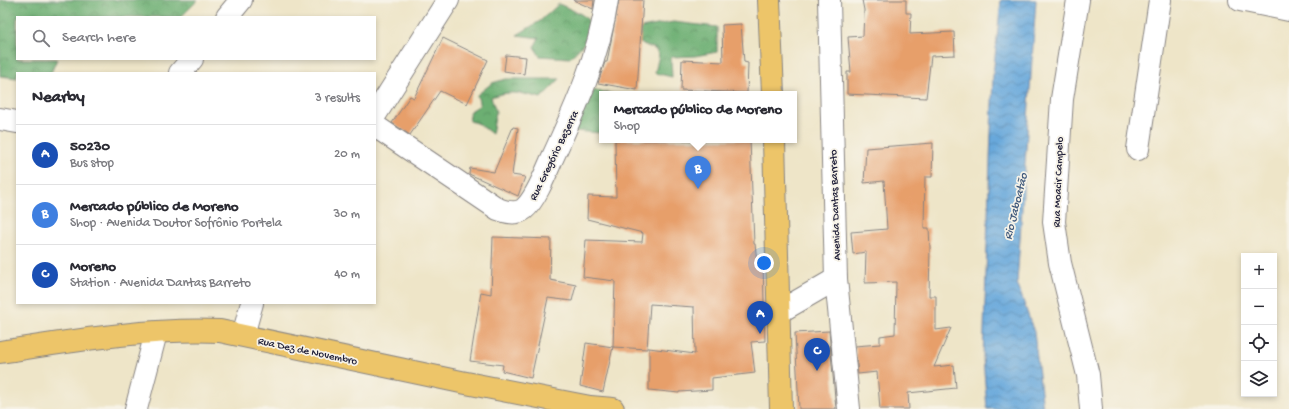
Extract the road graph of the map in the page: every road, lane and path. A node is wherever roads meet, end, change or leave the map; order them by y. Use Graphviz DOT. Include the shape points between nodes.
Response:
graph roads {
  1 [pos="241,0"];
  2 [pos="448,0"];
  3 [pos="607,0"];
  4 [pos="769,0"];
  5 [pos="829,0"];
  6 [pos="1078,0"];
  7 [pos="1160,0"];
  8 [pos="1240,0"];
  9 [pos="1289,10"];
  10 [pos="228,16"];
  11 [pos="191,60"];
  12 [pos="181,72"];
  13 [pos="772,91"];
  14 [pos="376,113"];
  15 [pos="0,119"];
  16 [pos="16,122"];
  17 [pos="376,127"];
  18 [pos="774,143"];
  19 [pos="1138,149"];
  20 [pos="836,279"];
  21 [pos="252,304"];
  22 [pos="779,312"];
  23 [pos="156,333"];
  24 [pos="243,335"];
  25 [pos="0,352"];
  26 [pos="136,409"];
  27 [pos="613,409"];
  28 [pos="781,409"];
  29 [pos="849,409"];
  30 [pos="1091,409"];
  1 -- 10 [label="street"];
  2 -- 14 [label="street"];
  3 -- 17 [label="street, Rua Gregório Bezerra" via="604,21 579,99 542,179 529,204 522,210 507,213 498,209"];
  4 -- 13 [label="main road"];
  5 -- 20 [label="street, Avenida Dantas Barreto"];
  6 -- 30 [label="street, Rua Moacir Campelo" via="1062,99 1054,222 1060,263 1088,375"];
  7 -- 19 [label="street"];
  8 -- 9 [label="street"];
  11 -- 12 [label="street"];
  15 -- 16 [label="street"];
  18 -- 22 [label="main road"];
  20 -- 22 [label="street"];
  20 -- 29 [label="street, Avenida Dantas Barreto"];
  21 -- 24 [label="street"];
  22 -- 28 [label="main road"];
  23 -- 24 [label="main road, Rua Dez de Novembro" via="191,330"];
  23 -- 25 [label="main road, Rua Dez de Novembro" via="85,339"];
  23 -- 26 [label="street"];
  24 -- 27 [label="main road, Rua Dez de Novembro" via="461,382 590,407"];
}
